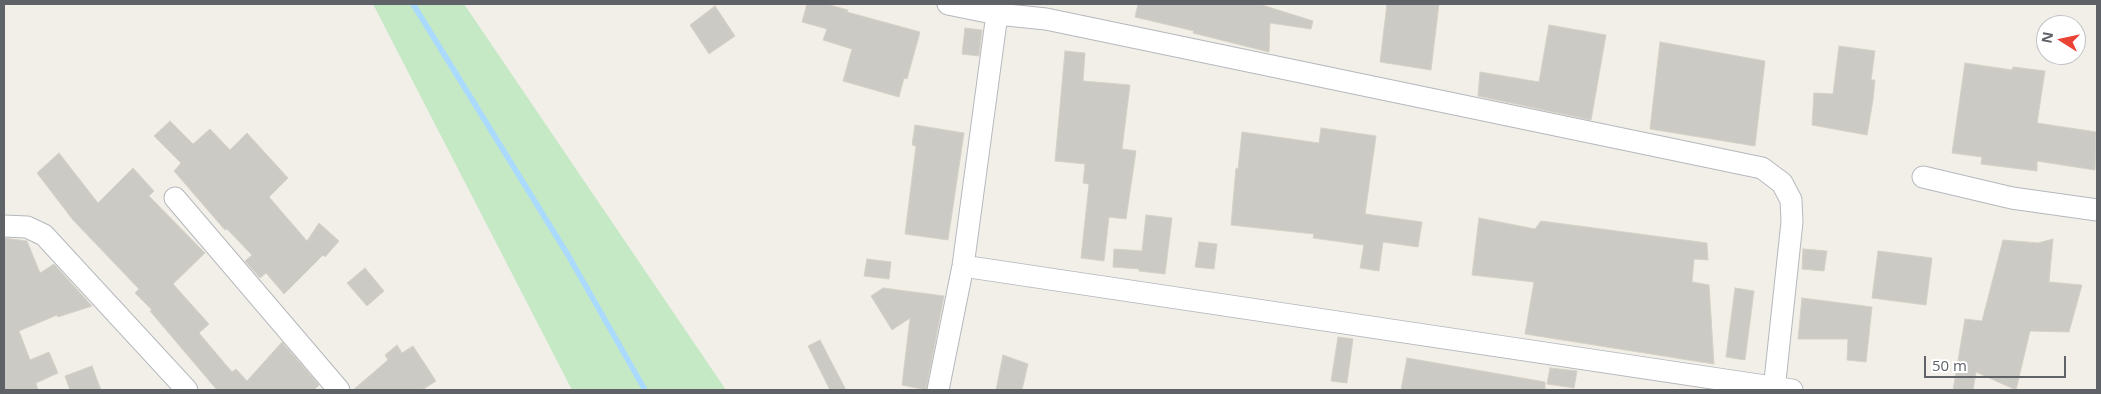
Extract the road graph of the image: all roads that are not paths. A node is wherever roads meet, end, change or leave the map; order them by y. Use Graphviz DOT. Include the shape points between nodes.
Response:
graph roads {
  1 [pos="948,4"];
  2 [pos="997,14"];
  3 [pos="1923,176"];
  4 [pos="175,198"];
  5 [pos="2097,210"];
  6 [pos="4,226"];
  7 [pos="963,266"];
  8 [pos="164,365"];
  9 [pos="1780,389"];
  10 [pos="173,390"];
  11 [pos="187,390"];
  12 [pos="339,390"];
  13 [pos="938,390"];
  1 -- 2 [label="street"];
  2 -- 7 [label="street"];
  2 -- 9 [label="street" via="1046,19 1762,168 1782,183 1792,207"];
  3 -- 5 [label="street" via="2012,198"];
  4 -- 12 [label="street"];
  6 -- 8 [label="street" via="28,227 44,235"];
  7 -- 9 [label="street"];
  7 -- 13 [label="street"];
  8 -- 10 [label="street"];
  8 -- 11 [label="street"];
}
